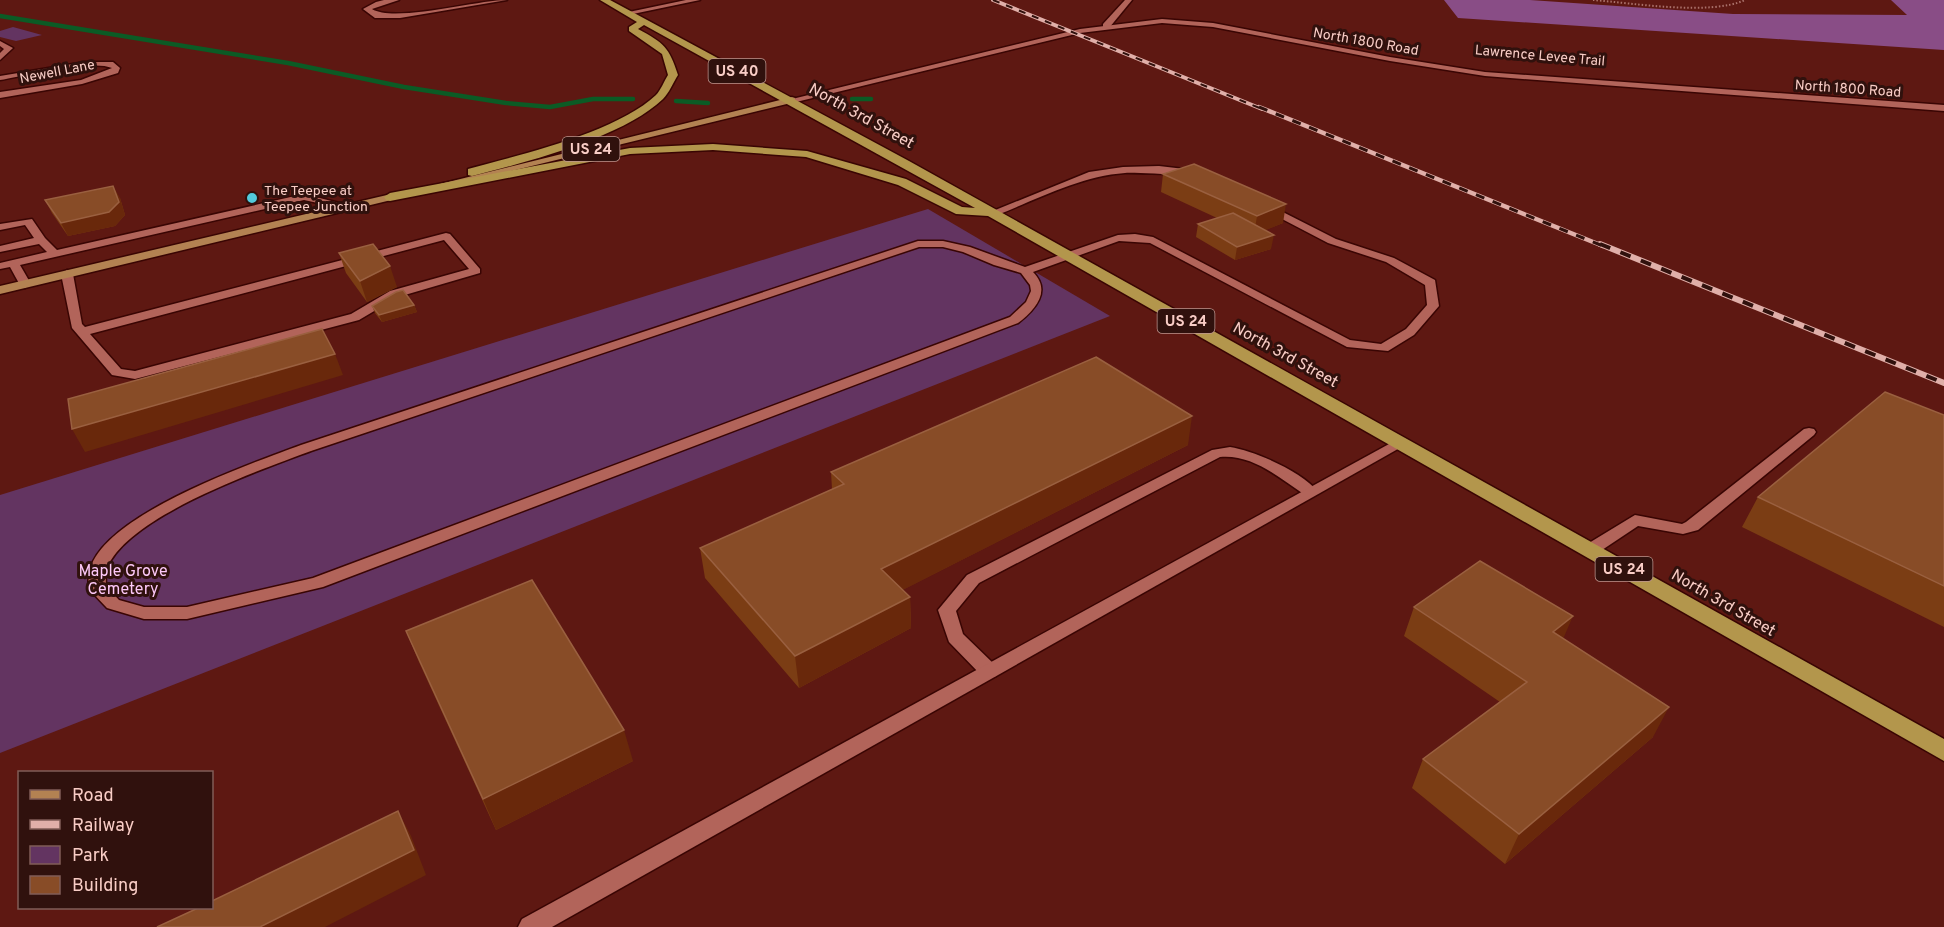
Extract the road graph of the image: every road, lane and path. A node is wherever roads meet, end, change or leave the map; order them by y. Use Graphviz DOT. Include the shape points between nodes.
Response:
graph roads {
  1 [pos="396,0"];
  2 [pos="502,0"];
  3 [pos="604,0"];
  4 [pos="697,0"];
  5 [pos="1129,0"];
  6 [pos="1593,0"];
  7 [pos="1745,0"];
  8 [pos="628,13"];
  9 [pos="644,21"];
  10 [pos="1106,26"];
  11 [pos="0,43"];
  12 [pos="0,58"];
  13 [pos="0,78"];
  14 [pos="0,95"];
  15 [pos="792,100"];
  16 [pos="1944,108"];
  17 [pos="1209,177"];
  18 [pos="390,197"];
  19 [pos="1255,200"];
  20 [pos="350,207"];
  21 [pos="993,213"];
  22 [pos="0,227"];
  23 [pos="176,230"];
  24 [pos="40,240"];
  25 [pos="184,246"];
  26 [pos="0,249"];
  27 [pos="55,254"];
  28 [pos="1069,255"];
  29 [pos="13,263"];
  30 [pos="0,266"];
  31 [pos="1024,272"];
  32 [pos="67,274"];
  33 [pos="25,284"];
  34 [pos="0,290"];
  35 [pos="82,332"];
  36 [pos="1809,432"];
  37 [pos="1400,442"];
  38 [pos="1311,492"];
  39 [pos="1590,550"];
  40 [pos="989,671"];
  41 [pos="1944,751"];
  42 [pos="530,927"];
  1 -- 2 [label="street" via="367,9 378,16 400,16"];
  3 -- 8 [label="highway, North 3rd Street / US 40"];
  4 -- 8 [label="street"];
  5 -- 10 [label="street"];
  6 -- 7 [label="path" via="1687,6 1736,6"];
  8 -- 9 [label="highway, North 3rd Street / US 40"];
  9 -- 15 [label="highway, North 3rd Street / US 40"];
  9 -- 18 [label="highway" via="632,29 667,54 672,65 666,91 643,111 588,136"];
  10 -- 15 [label="street, North 1800 Road"];
  10 -- 16 [label="street, North 1800 Road" via="1196,22 1485,74"];
  11 -- 12 [label="street" via="9,48"];
  13 -- 14 [label="street, Newell Lane" via="82,64 113,64 116,68 90,80"];
  15 -- 18 [label="main road, US 24"];
  15 -- 21 [label="highway, North 3rd Street / US 24"];
  17 -- 21 [label="street" via="1159,169 1093,174"];
  18 -- 20 [label="main road, US 24"];
  18 -- 21 [label="highway" via="597,156 674,147 763,148 807,154 902,182 960,211"];
  19 -- 28 [label="street" via="1332,241 1390,260 1431,284 1433,306 1410,332 1383,348 1347,344 1154,240 1118,238"];
  20 -- 23 [label="street" via="304,197"];
  20 -- 25 [label="main road, US 24"];
  21 -- 28 [label="highway, North 3rd Street / US 24"];
  22 -- 24 [label="street" via="27,221"];
  23 -- 25 [label="street"];
  23 -- 27 [label="street"];
  24 -- 26 [label="street"];
  24 -- 27 [label="street"];
  25 -- 32 [label="main road, US 24"];
  27 -- 29 [label="street"];
  28 -- 31 [label="street"];
  28 -- 37 [label="highway, North 3rd Street / US 24"];
  29 -- 30 [label="street"];
  29 -- 33 [label="street"];
  31 -- 31 [label="street" via="966,249 918,244 306,447 234,475 145,519 113,546 98,569 97,588 113,604 144,613 187,613 316,583 1014,320 1029,309 1037,295 1030,276"];
  32 -- 33 [label="main road, US 24"];
  32 -- 35 [label="street" via="76,325"];
  33 -- 34 [label="main road, US 24"];
  35 -- 35 [label="street" via="117,372 135,375 355,317 394,294 476,270 446,236"];
  36 -- 39 [label="street" via="1692,526 1635,520"];
  37 -- 38 [label="street"];
  37 -- 39 [label="highway, North 3rd Street / US 24"];
  38 -- 40 [label="street"];
  38 -- 40 [label="street" via="1250,454 1231,450 1217,453 973,579 947,610 955,637"];
  39 -- 41 [label="highway, North 3rd Street / US 24"];
  40 -- 42 [label="street"];
}
